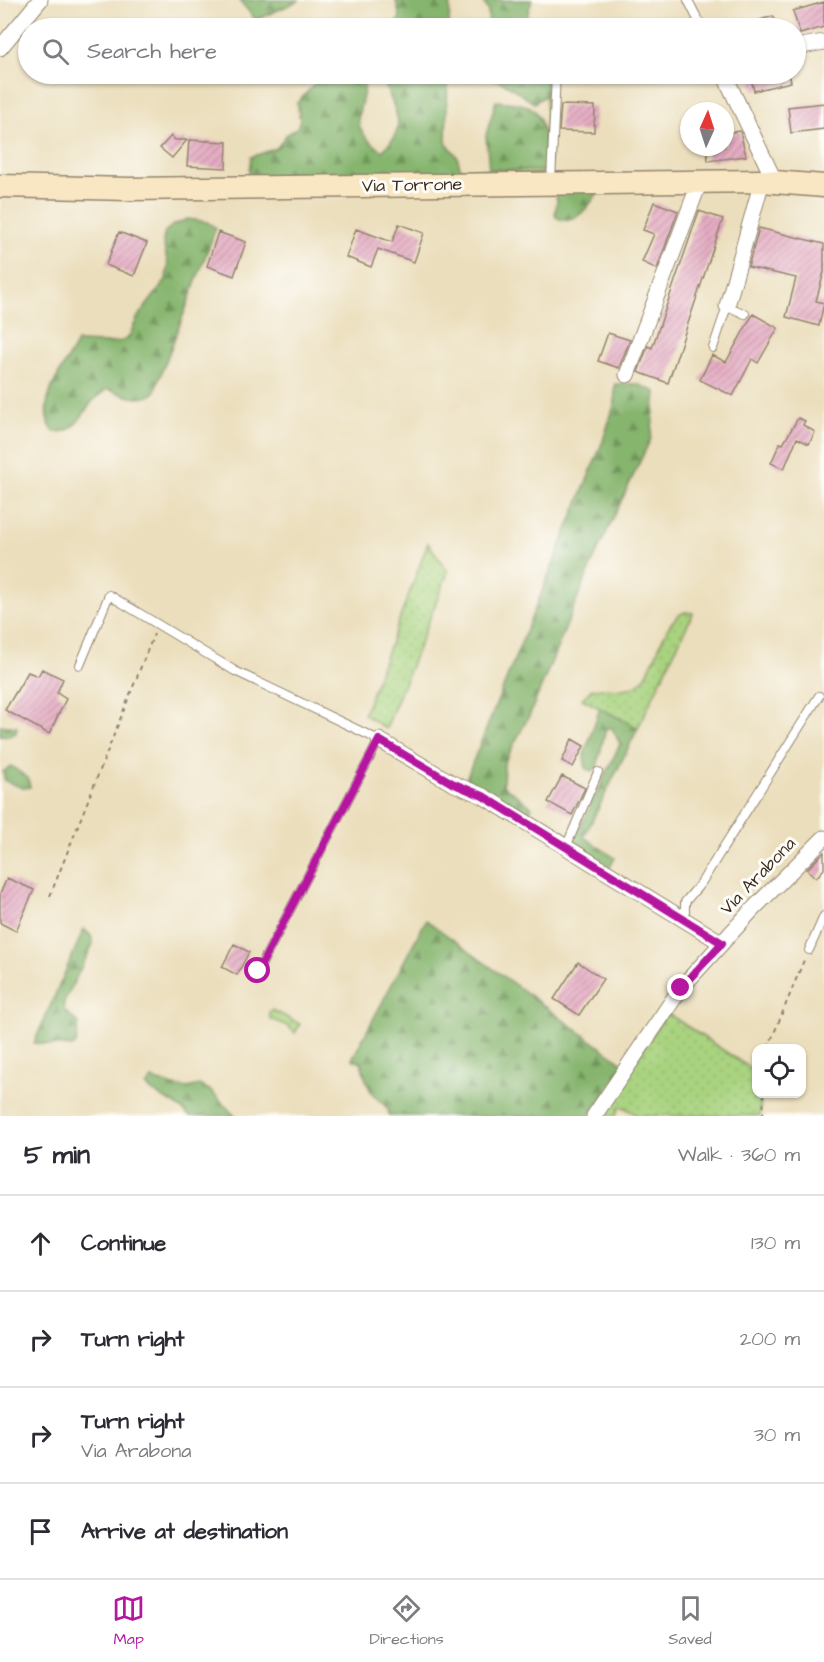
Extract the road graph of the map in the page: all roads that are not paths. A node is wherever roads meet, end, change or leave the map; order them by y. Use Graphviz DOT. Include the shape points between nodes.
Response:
graph roads {
  1 [pos="40,0"];
  2 [pos="688,0"];
  3 [pos="25,18"];
  4 [pos="697,18"];
  5 [pos="18,26"];
  6 [pos="824,42"];
  7 [pos="806,45"];
  8 [pos="0,48"];
  9 [pos="556,84"];
  10 [pos="728,84"];
  11 [pos="699,181"];
  12 [pos="768,181"];
  13 [pos="551,183"];
  14 [pos="0,186"];
  15 [pos="824,186"];
  16 [pos="727,306"];
  17 [pos="745,314"];
  18 [pos="713,348"];
  19 [pos="627,375"];
  20 [pos="80,665"];
  21 [pos="819,696"];
  22 [pos="379,740"];
  23 [pos="598,772"];
  24 [pos="824,838"];
  25 [pos="566,847"];
  26 [pos="824,916"];
  27 [pos="685,920"];
  28 [pos="722,943"];
  29 [pos="809,950"];
  30 [pos="258,971"];
  31 [pos="594,1116"];
  1 -- 3 [label="street"];
  2 -- 4 [label="lane"];
  5 -- 8 [label="street"];
  6 -- 7 [label="street"];
  9 -- 13 [label="lane"];
  10 -- 12 [label="street"];
  11 -- 12 [label="main road, Via Torrone"];
  11 -- 13 [label="main road, Via Torrone"];
  11 -- 19 [label="street"];
  12 -- 15 [label="main road, Via Torrone"];
  12 -- 16 [label="street"];
  13 -- 14 [label="main road, Via Torrone" via="130,189"];
  16 -- 17 [label="lane"];
  16 -- 18 [label="lane"];
  20 -- 22 [label="lane" via="109,596 235,671"];
  21 -- 27 [label="lane" via="701,884 685,902"];
  22 -- 25 [label="street" via="452,783 483,796"];
  22 -- 30 [label="lane"];
  23 -- 25 [label="lane"];
  24 -- 28 [label="street, Via Arabona"];
  25 -- 27 [label="street"];
  26 -- 29 [label="lane"];
  27 -- 28 [label="street"];
  28 -- 31 [label="street, Via Arabona" via="681,988"];
}
